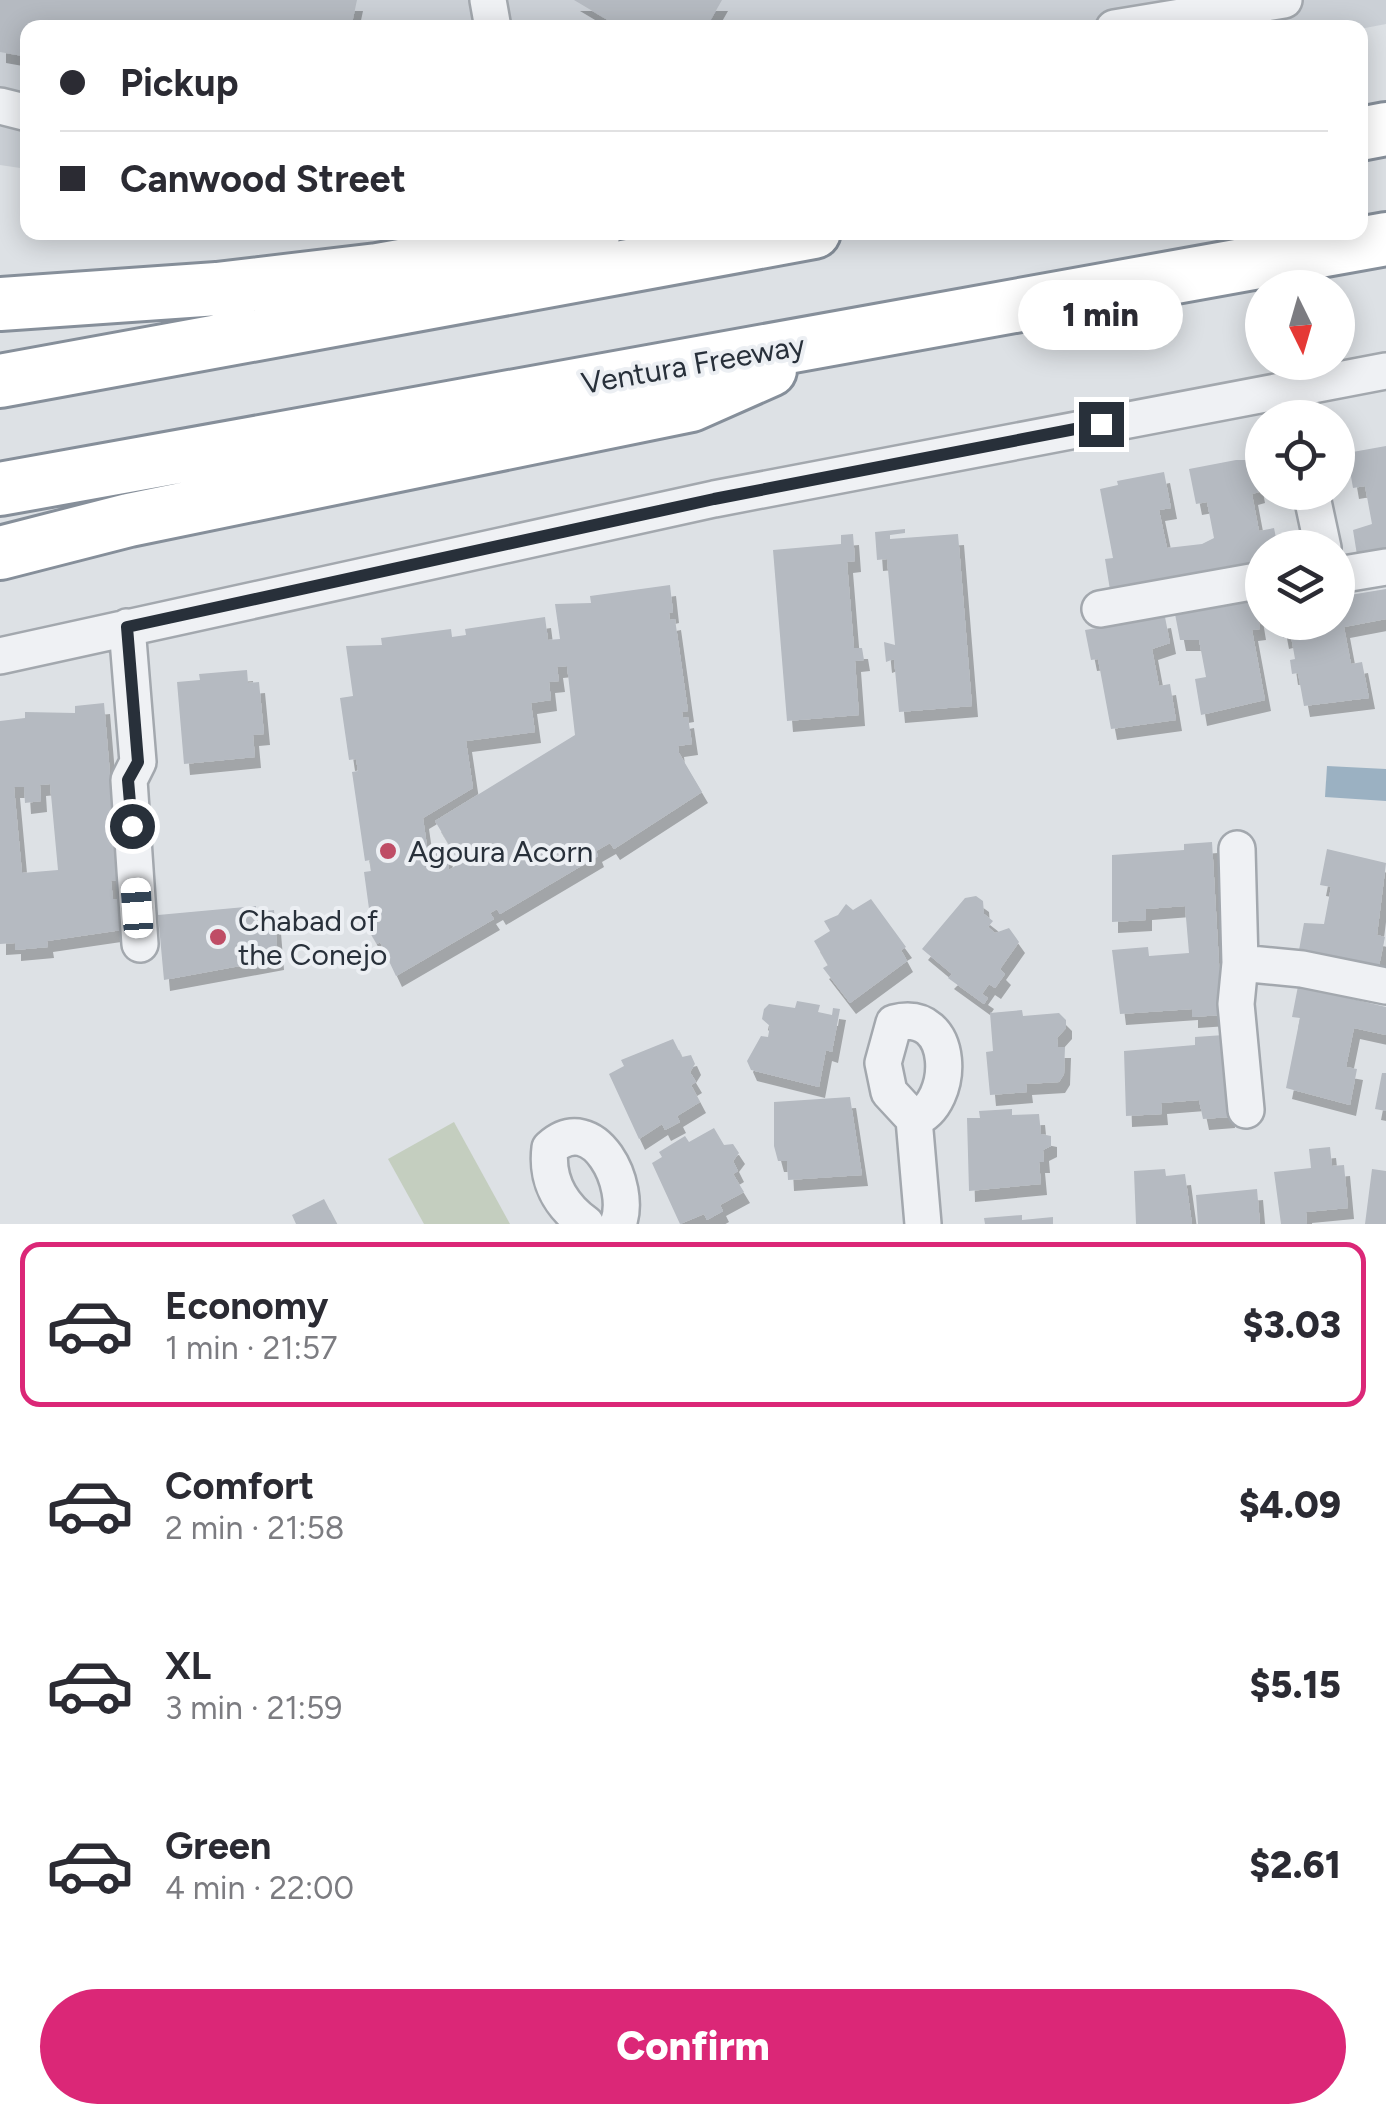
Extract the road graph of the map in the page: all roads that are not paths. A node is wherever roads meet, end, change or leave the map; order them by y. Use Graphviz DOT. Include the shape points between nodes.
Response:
graph roads {
  1 [pos="1284,0"];
  2 [pos="1163,20"];
  3 [pos="549,240"];
  4 [pos="770,240"];
  5 [pos="1386,240"];
  6 [pos="0,304"];
  7 [pos="847,336"];
  8 [pos="1386,371"];
  9 [pos="0,381"];
  10 [pos="1300,400"];
  11 [pos="1245,411"];
  12 [pos="0,489"];
  13 [pos="0,552"];
  14 [pos="1386,566"];
  15 [pos="1355,572"];
  16 [pos="1245,583"];
  17 [pos="1100,609"];
  18 [pos="127,627"];
  19 [pos="0,656"];
  20 [pos="1237,849"];
  21 [pos="140,944"];
  22 [pos="1240,963"];
  23 [pos="1386,986"];
  24 [pos="1246,1110"];
  25 [pos="914,1119"];
  26 [pos="586,1224"];
  27 [pos="618,1224"];
  28 [pos="923,1224"];
  1 -- 2 [label="street"];
  3 -- 6 [label="highway" via="217,289"];
  4 -- 9 [label="highway"];
  5 -- 7 [label="highway, Ventura Freeway"];
  7 -- 12 [label="highway, Ventura Freeway"];
  7 -- 13 [label="highway" via="692,405"];
  8 -- 10 [label="street"];
  11 -- 18 [label="street" via="714,499"];
  14 -- 15 [label="street"];
  16 -- 17 [label="street"];
  18 -- 19 [label="street"];
  18 -- 21 [label="street" via="138,762 128,780"];
  20 -- 22 [label="street"];
  22 -- 23 [label="street"];
  22 -- 24 [label="street" via="1236,1004"];
  25 -- 28 [label="street"];
  26 -- 27 [label="street" via="560,1198 548,1169 550,1148 561,1138 581,1135 610,1162 622,1201"];
}
